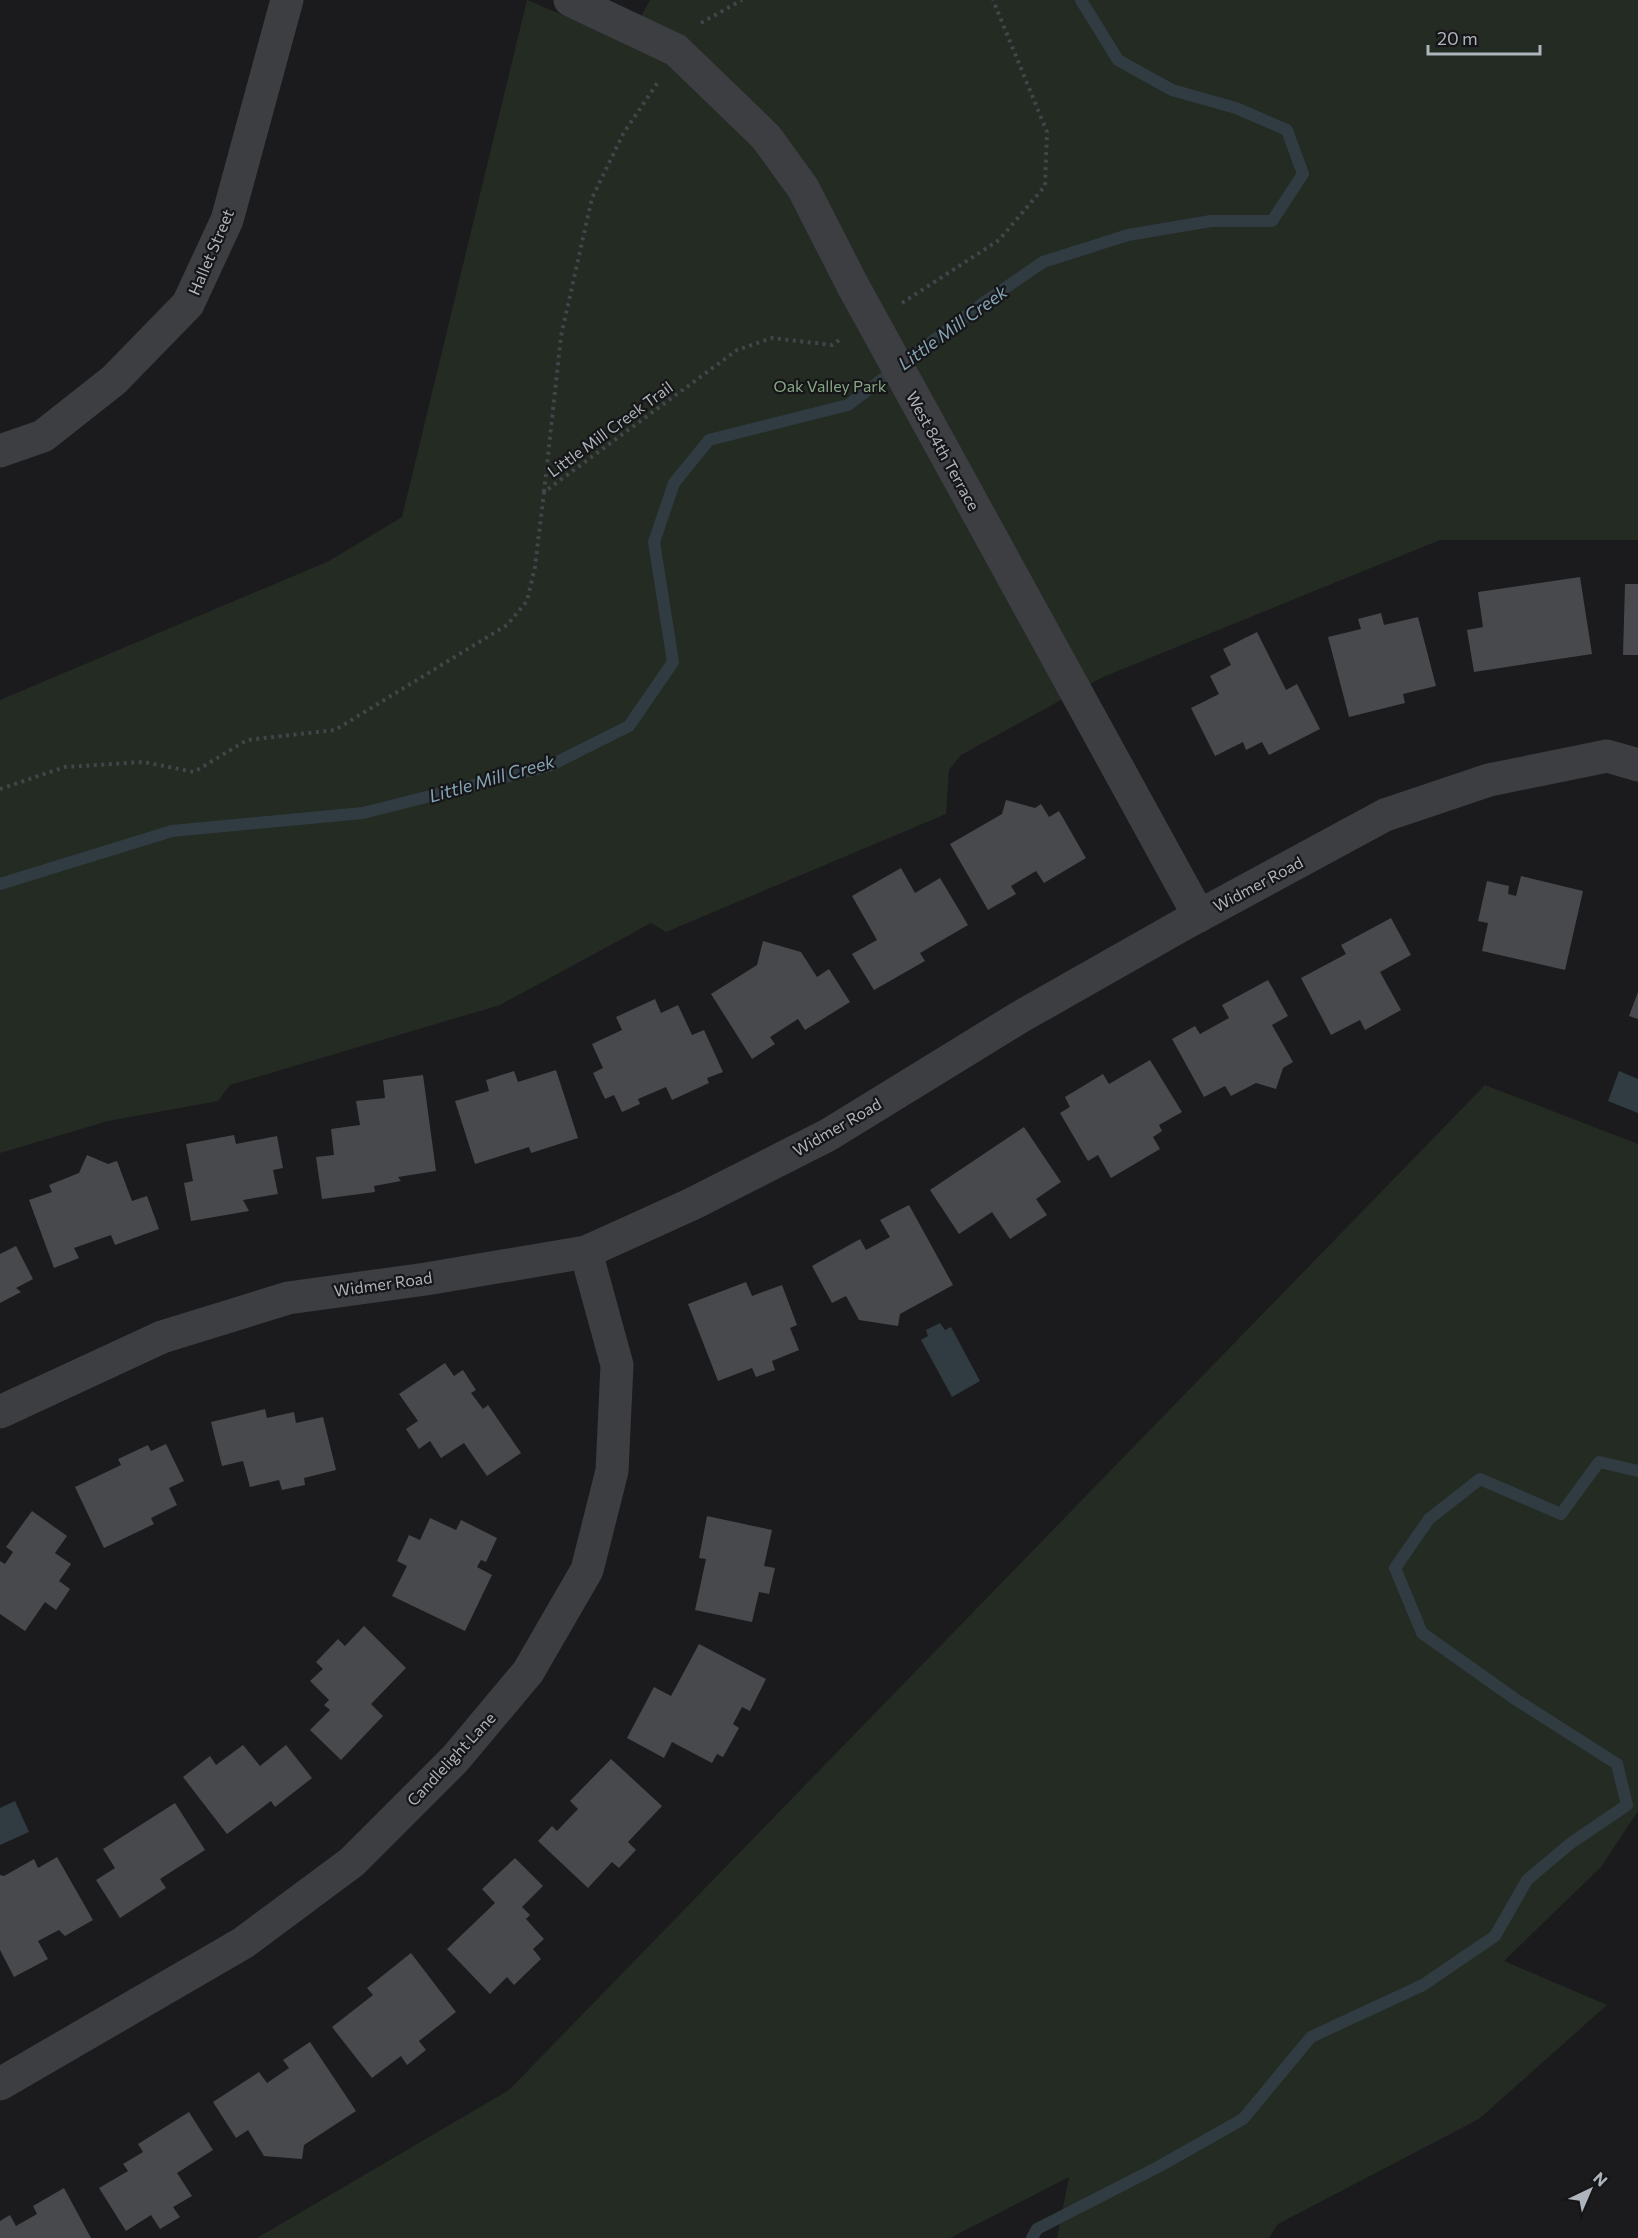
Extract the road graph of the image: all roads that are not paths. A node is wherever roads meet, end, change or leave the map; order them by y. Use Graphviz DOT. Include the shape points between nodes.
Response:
graph roads {
  1 [pos="287,0"];
  2 [pos="570,0"];
  3 [pos="0,451"];
  4 [pos="1638,765"];
  5 [pos="1199,916"];
  6 [pos="586,1252"];
  7 [pos="0,1412"];
  8 [pos="0,2084"];
  1 -- 3 [label="street, Hallet Street" via="228,220 188,304 114,380 43,436"];
  2 -- 5 [label="street, West 84th Terrace, bridge" via="676,50 766,137 803,188"];
  4 -- 5 [label="street, Widmer Road" via="1607,756 1489,780 1385,815"];
  5 -- 6 [label="street, Widmer Road" via="1020,1017 828,1135"];
  6 -- 7 [label="street, Widmer Road" via="288,1298 162,1337"];
  6 -- 8 [label="street, Candlelight Lane" via="617,1365 612,1471 587,1570 528,1672 455,1759 352,1862 243,1943"];
}
